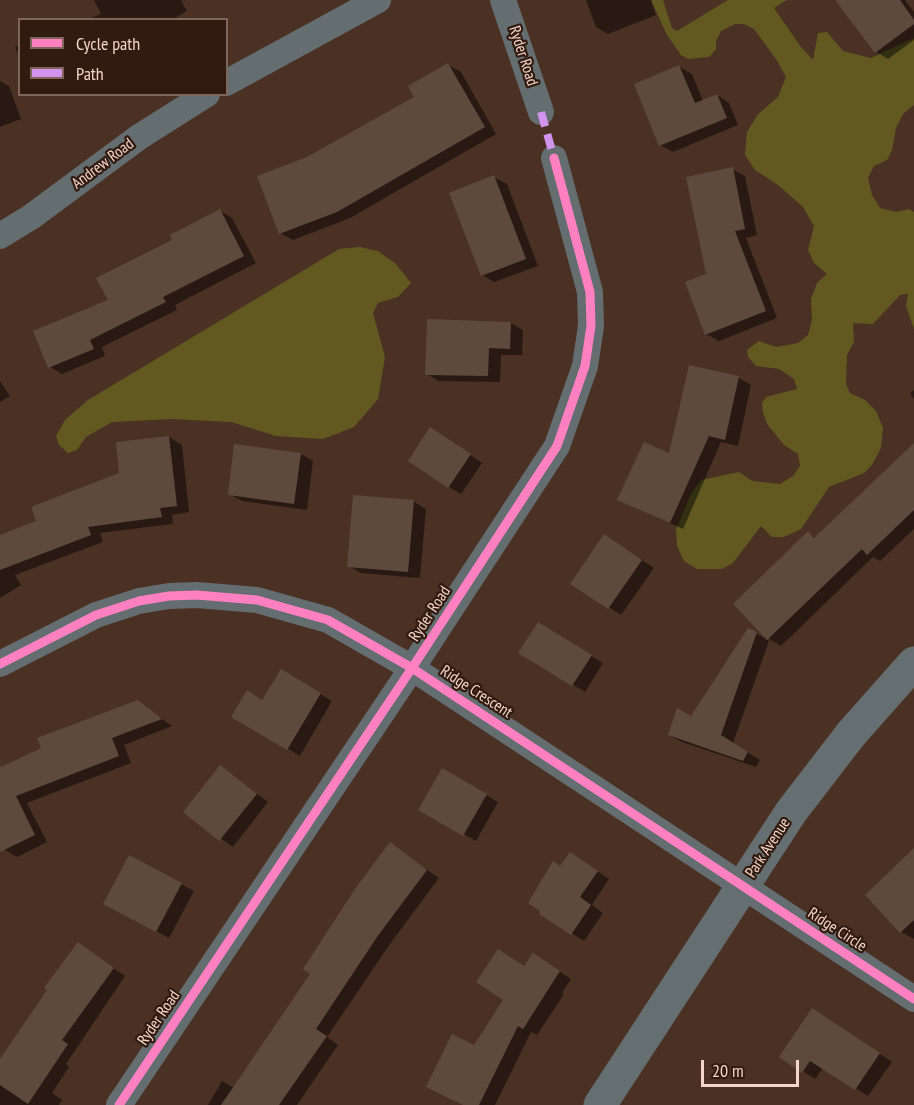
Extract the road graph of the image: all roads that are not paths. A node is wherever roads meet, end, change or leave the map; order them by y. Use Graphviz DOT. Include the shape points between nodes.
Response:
graph roads {
  1 [pos="378,0"];
  2 [pos="503,0"];
  3 [pos="228,82"];
  4 [pos="204,96"];
  5 [pos="541,112"];
  6 [pos="554,158"];
  7 [pos="0,236"];
  8 [pos="914,663"];
  9 [pos="0,664"];
  10 [pos="412,668"];
  11 [pos="743,886"];
  12 [pos="914,999"];
  13 [pos="119,1105"];
  14 [pos="600,1105"];
  1 -- 3 [label="street"];
  2 -- 5 [label="street, Ryder Road"];
  4 -- 7 [label="street, Andrew Road"];
  6 -- 10 [label="street, Ryder Road" via="590,292 591,326 585,366 557,446"];
  8 -- 11 [label="street, Park Avenue" via="851,734 791,812"];
  9 -- 10 [label="street, Ridge Crescent" via="50,636 116,607 169,596 197,595 257,600 328,620"];
  10 -- 11 [label="street, Ridge Crescent"];
  10 -- 13 [label="street, Ryder Road"];
  11 -- 12 [label="street, Ridge Circle"];
  11 -- 14 [label="street, Park Avenue"];
}
